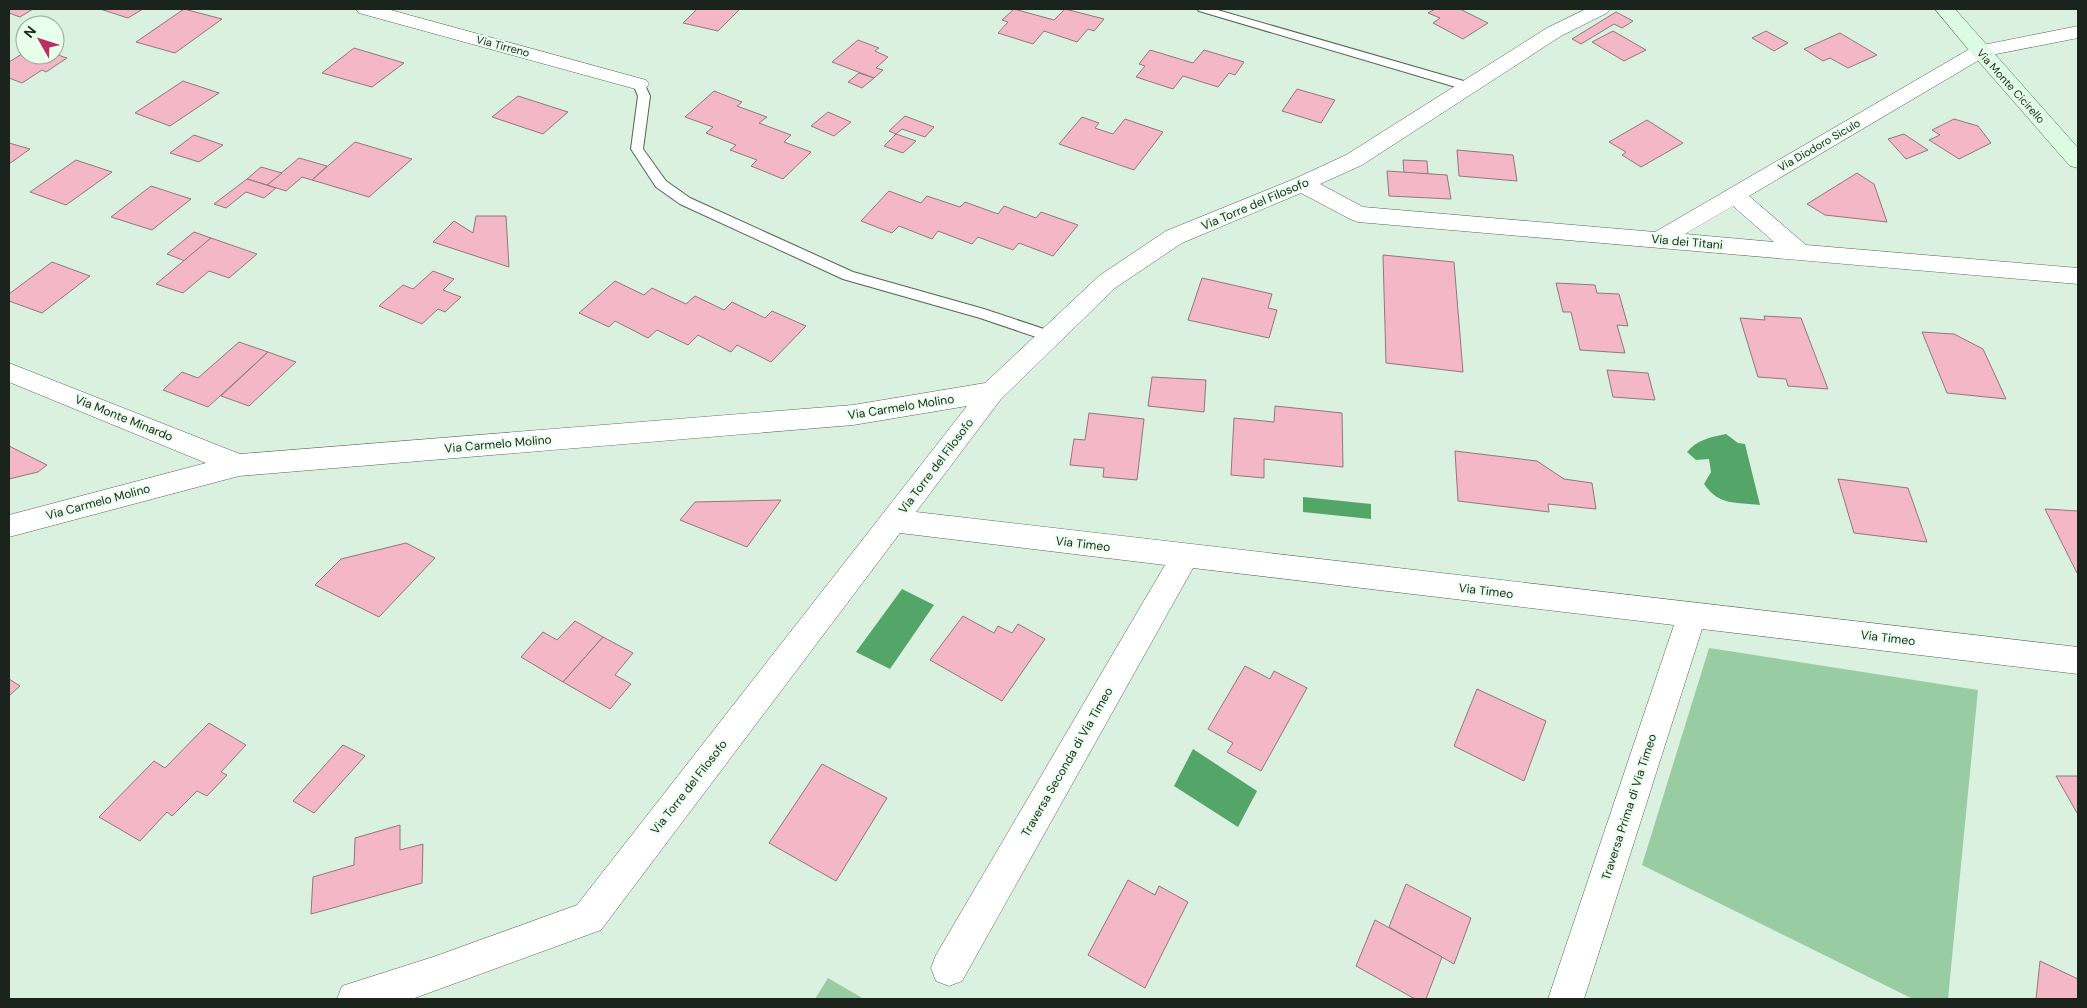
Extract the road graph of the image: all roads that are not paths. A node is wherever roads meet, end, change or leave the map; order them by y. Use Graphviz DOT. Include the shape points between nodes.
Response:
graph roads {
  1 [pos="366,9"];
  2 [pos="1203,9"];
  3 [pos="1600,9"];
  4 [pos="1945,9"];
  5 [pos="2078,32"];
  6 [pos="1980,51"];
  7 [pos="640,84"];
  8 [pos="1470,87"];
  9 [pos="2078,161"];
  10 [pos="1302,184"];
  11 [pos="1734,195"];
  12 [pos="1658,240"];
  13 [pos="1801,253"];
  14 [pos="2078,276"];
  15 [pos="1051,337"];
  16 [pos="9,372"];
  17 [pos="992,392"];
  18 [pos="239,465"];
  19 [pos="893,521"];
  20 [pos="9,526"];
  21 [pos="1184,556"];
  22 [pos="1692,615"];
  23 [pos="2078,660"];
  24 [pos="949,968"];
  25 [pos="355,999"];
  26 [pos="1566,999"];
  1 -- 7 [label="street, Via Tirreno"];
  2 -- 8 [label="lane"];
  3 -- 8 [label="street, Via Torre del Filosofo" via="1554,32"];
  4 -- 6 [label="street, Via Monte Cicirello"];
  5 -- 6 [label="street, Via Diodoro Siculo"];
  6 -- 9 [label="street, Via Monte Cicirello"];
  6 -- 11 [label="street, Via Diodoro Siculo"];
  7 -- 15 [label="lane" via="644,96 637,149 661,184 685,201 848,276 984,314"];
  8 -- 10 [label="street, Via Torre del Filosofo" via="1354,160"];
  10 -- 12 [label="street, Via dei Titani" via="1358,214"];
  10 -- 15 [label="street, Via Torre del Filosofo" via="1174,237 1107,282"];
  11 -- 12 [label="street, Via Diodoro Siculo"];
  11 -- 13 [label="street"];
  12 -- 13 [label="street, Via dei Titani"];
  13 -- 14 [label="street, Via dei Titani"];
  15 -- 17 [label="street, Via Torre del Filosofo"];
  16 -- 18 [label="street, Via Monte Minardo"];
  17 -- 18 [label="street, Via Carmelo Molino" via="853,415"];
  17 -- 19 [label="street, Via Torre del Filosofo"];
  18 -- 20 [label="street, Via Carmelo Molino"];
  19 -- 21 [label="street, Via Timeo"];
  19 -- 25 [label="street, Via Torre del Filosofo" via="589,918 434,976"];
  21 -- 22 [label="street, Via Timeo"];
  21 -- 24 [label="street, Traversa Seconda di Via Timeo"];
  22 -- 23 [label="street, Via Timeo"];
  22 -- 26 [label="street, Traversa Prima di Via Timeo"];
}
